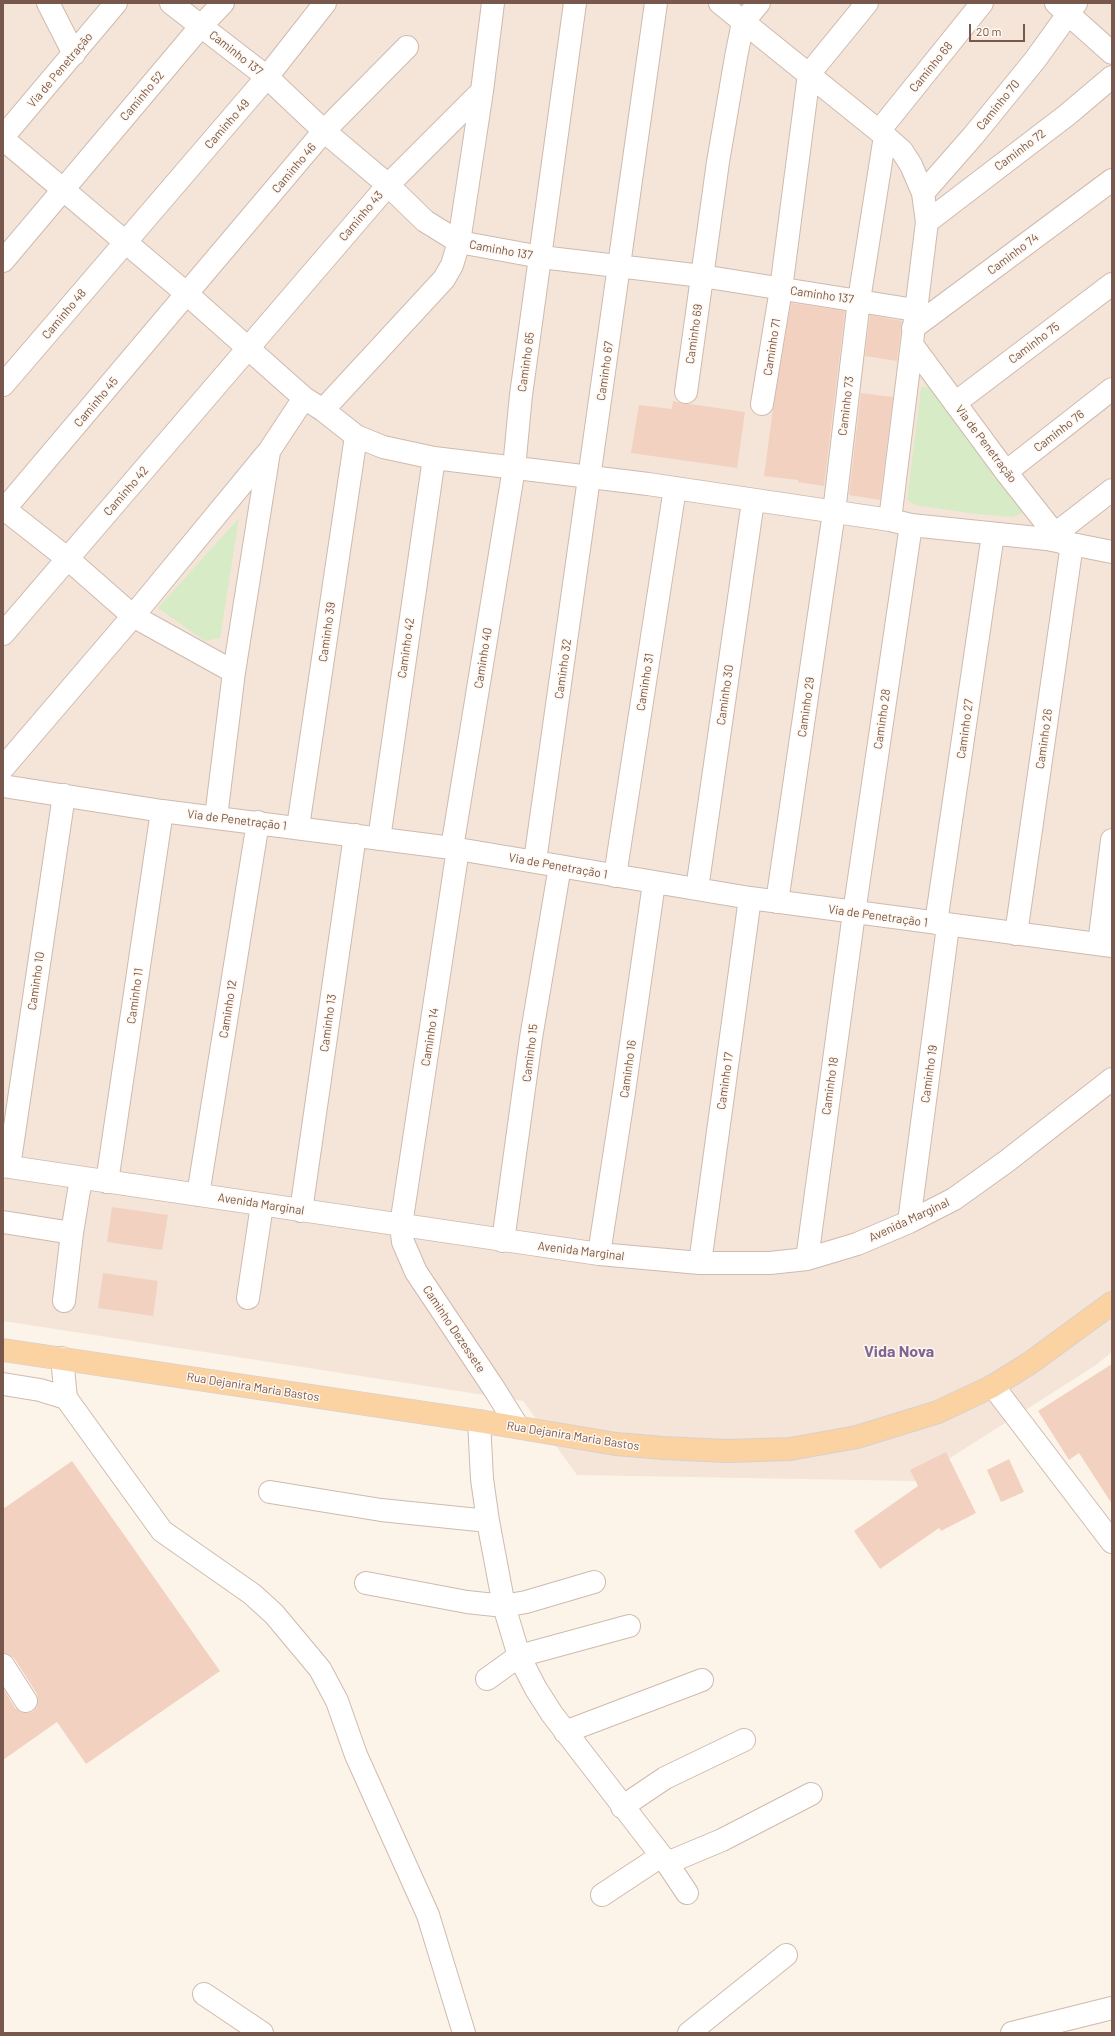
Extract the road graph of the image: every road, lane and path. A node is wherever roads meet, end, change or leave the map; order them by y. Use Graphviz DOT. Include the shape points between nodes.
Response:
graph roads {
  1 [pos="48,3"];
  2 [pos="116,3"];
  3 [pos="171,3"];
  4 [pos="223,3"];
  5 [pos="325,3"];
  6 [pos="493,3"];
  7 [pos="575,3"];
  8 [pos="656,3"];
  9 [pos="720,3"];
  10 [pos="759,3"];
  11 [pos="867,3"];
  12 [pos="982,3"];
  13 [pos="1067,6"];
  14 [pos="743,22"];
  15 [pos="201,26"];
  16 [pos="407,47"];
  17 [pos="1112,53"];
  18 [pos="74,54"];
  19 [pos="809,74"];
  20 [pos="267,77"];
  21 [pos="1112,77"];
  22 [pos="482,91"];
  23 [pos="324,131"];
  24 [pos="882,133"];
  25 [pos="3,138"];
  26 [pos="1112,180"];
  27 [pos="388,185"];
  28 [pos="63,190"];
  29 [pos="923,193"];
  30 [pos="927,222"];
  31 [pos="125,242"];
  32 [pos="459,242"];
  33 [pos="541,256"];
  34 [pos="3,261"];
  35 [pos="619,266"];
  36 [pos="702,276"];
  37 [pos="1112,284"];
  38 [pos="781,289"];
  39 [pos="187,294"];
  40 [pos="859,300"];
  41 [pos="914,328"];
  42 [pos="249,349"];
  43 [pos="3,386"];
  44 [pos="1112,389"];
  45 [pos="686,392"];
  46 [pos="304,398"];
  47 [pos="955,403"];
  48 [pos="762,404"];
  49 [pos="323,410"];
  50 [pos="356,436"];
  51 [pos="269,451"];
  52 [pos="434,458"];
  53 [pos="514,468"];
  54 [pos="1006,472"];
  55 [pos="591,477"];
  56 [pos="675,488"];
  57 [pos="1112,490"];
  58 [pos="753,501"];
  59 [pos="4,509"];
  60 [pos="834,512"];
  61 [pos="900,523"];
  62 [pos="993,534"];
  63 [pos="1063,540"];
  64 [pos="1112,552"];
  65 [pos="68,559"];
  66 [pos="133,616"];
  67 [pos="3,634"];
  68 [pos="234,672"];
  69 [pos="3,768"];
  70 [pos="3,786"];
  71 [pos="64,795"];
  72 [pos="162,811"];
  73 [pos="216,817"];
  74 [pos="258,822"];
  75 [pos="298,827"];
  76 [pos="355,835"];
  77 [pos="379,839"];
  78 [pos="1112,840"];
  79 [pos="455,848"];
  80 [pos="535,861"];
  81 [pos="560,866"];
  82 [pos="615,876"];
  83 [pos="654,883"];
  84 [pos="697,889"];
  85 [pos="750,898"];
  86 [pos="778,902"];
  87 [pos="854,913"];
  88 [pos="942,925"];
  89 [pos="1016,934"];
  90 [pos="1106,945"];
  91 [pos="1112,1079"];
  92 [pos="6,1167"];
  93 [pos="81,1178"];
  94 [pos="107,1182"];
  95 [pos="198,1195"];
  96 [pos="262,1205"];
  97 [pos="301,1210"];
  98 [pos="3,1222"];
  99 [pos="909,1222"];
  100 [pos="401,1226"];
  101 [pos="72,1233"];
  102 [pos="503,1241"];
  103 [pos="599,1254"];
  104 [pos="807,1258"];
  105 [pos="700,1263"];
  106 [pos="248,1298"];
  107 [pos="64,1301"];
  108 [pos="1112,1303"];
  109 [pos="3,1350"];
  110 [pos="62,1358"];
  111 [pos="3,1384"];
  112 [pos="993,1386"];
  113 [pos="66,1398"];
  114 [pos="479,1421"];
  115 [pos="518,1427"];
  116 [pos="270,1492"];
  117 [pos="488,1521"];
  118 [pos="1112,1542"];
  119 [pos="594,1582"];
  120 [pos="366,1583"];
  121 [pos="504,1606"];
  122 [pos="630,1626"];
  123 [pos="519,1656"];
  124 [pos="3,1665"];
  125 [pos="487,1679"];
  126 [pos="702,1680"];
  127 [pos="26,1701"];
  128 [pos="565,1732"];
  129 [pos="744,1740"];
  130 [pos="811,1794"];
  131 [pos="622,1807"];
  132 [pos="664,1859"];
  133 [pos="687,1893"];
  134 [pos="602,1895"];
  135 [pos="786,1955"];
  136 [pos="204,1994"];
  137 [pos="1112,2008"];
  138 [pos="262,2033"];
  139 [pos="464,2033"];
  140 [pos="689,2033"];
  141 [pos="1012,2033"];
  1 -- 18 [label="street"];
  2 -- 18 [label="street, Via de Penetração"];
  3 -- 15 [label="street, Caminho 137"];
  4 -- 15 [label="street, Caminho 52"];
  5 -- 20 [label="street, Caminho 49"];
  6 -- 22 [label="street"];
  7 -- 33 [label="street, Caminho 65"];
  8 -- 35 [label="street, Caminho 67"];
  9 -- 14 [label="street, Caminho 28"];
  10 -- 14 [label="street"];
  11 -- 19 [label="street"];
  12 -- 24 [label="street, Caminho 68"];
  13 -- 17 [label="street"];
  13 -- 29 [label="street, Caminho 70" via="1035,60"];
  14 -- 19 [label="street, Caminho 28"];
  14 -- 36 [label="street, Caminho 69" via="719,154"];
  15 -- 20 [label="street, Caminho 137"];
  15 -- 28 [label="street, Caminho 52"];
  16 -- 23 [label="street, Caminho 46"];
  18 -- 25 [label="street, Via de Penetração"];
  19 -- 24 [label="street, Caminho 28"];
  19 -- 38 [label="street, Caminho 71"];
  20 -- 23 [label="street, Caminho 137"];
  20 -- 31 [label="street, Caminho 49"];
  21 -- 30 [label="street, Caminho 72"];
  22 -- 27 [label="street, Caminho 43"];
  22 -- 32 [label="street"];
  23 -- 27 [label="street, Caminho 137"];
  23 -- 39 [label="street, Caminho 46"];
  24 -- 29 [label="street, Caminho 28" via="902,151"];
  24 -- 40 [label="street, Caminho 73"];
  25 -- 28 [label="street"];
  26 -- 41 [label="street, Caminho 74"];
  27 -- 32 [label="street, Caminho 137" via="425,220"];
  27 -- 42 [label="street, Caminho 43"];
  28 -- 31 [label="street"];
  28 -- 34 [label="street, Caminho 52"];
  29 -- 30 [label="street, Caminho 28"];
  30 -- 41 [label="street, Caminho 28"];
  31 -- 39 [label="street"];
  31 -- 43 [label="street, Caminho 48"];
  32 -- 33 [label="street, Caminho 137"];
  32 -- 49 [label="street" via="452,265 444,278"];
  33 -- 35 [label="street, Caminho 137"];
  33 -- 53 [label="street, Caminho 65" via="521,395"];
  35 -- 36 [label="street, Caminho 137"];
  35 -- 55 [label="street, Caminho 67"];
  36 -- 38 [label="street, Caminho 137"];
  36 -- 45 [label="street, Caminho 69"];
  37 -- 47 [label="street, Caminho 75"];
  38 -- 40 [label="street, Caminho 137"];
  38 -- 48 [label="street, Caminho 71"];
  39 -- 42 [label="street"];
  39 -- 59 [label="street, Caminho 45"];
  40 -- 41 [label="street, Caminho 137"];
  40 -- 60 [label="street, Caminho 73"];
  41 -- 47 [label="street, Via de Penetração"];
  41 -- 61 [label="street, Caminho 28"];
  42 -- 46 [label="street"];
  42 -- 65 [label="street, Caminho 42"];
  44 -- 54 [label="street, Caminho 76"];
  46 -- 49 [label="street"];
  46 -- 51 [label="street"];
  47 -- 54 [label="street, Via de Penetração"];
  49 -- 50 [label="street"];
  50 -- 52 [label="street" via="383,447"];
  50 -- 75 [label="street, Caminho 39"];
  51 -- 66 [label="street"];
  51 -- 68 [label="street"];
  52 -- 53 [label="street"];
  52 -- 77 [label="street, Caminho 42"];
  53 -- 55 [label="street"];
  53 -- 79 [label="street, Caminho 40"];
  54 -- 63 [label="street, Via de Penetração"];
  55 -- 56 [label="street"];
  55 -- 80 [label="street, Caminho 32"];
  56 -- 58 [label="street"];
  56 -- 82 [label="street, Caminho 31"];
  57 -- 63 [label="street"];
  58 -- 60 [label="street"];
  58 -- 84 [label="street, Caminho 30"];
  59 -- 65 [label="street"];
  60 -- 61 [label="street"];
  60 -- 86 [label="street, Caminho 29"];
  61 -- 62 [label="street"];
  61 -- 87 [label="street, Caminho 28"];
  62 -- 63 [label="street"];
  62 -- 88 [label="street, Caminho 27"];
  63 -- 64 [label="street"];
  63 -- 89 [label="street, Caminho 26"];
  65 -- 66 [label="street"];
  65 -- 67 [label="street, Caminho 42"];
  66 -- 68 [label="street"];
  66 -- 69 [label="street"];
  68 -- 73 [label="street"];
  70 -- 71 [label="street, Via de Penetração 1"];
  71 -- 72 [label="street, Via de Penetração 1"];
  71 -- 92 [label="street, Caminho 10"];
  72 -- 73 [label="street, Via de Penetração 1"];
  72 -- 94 [label="street, Caminho 11"];
  73 -- 74 [label="street, Via de Penetração 1"];
  74 -- 75 [label="street, Via de Penetração 1"];
  74 -- 95 [label="street, Caminho 12"];
  75 -- 76 [label="street, Via de Penetração 1"];
  76 -- 77 [label="street, Via de Penetração 1"];
  76 -- 97 [label="street, Caminho 13"];
  77 -- 79 [label="street, Via de Penetração 1"];
  78 -- 90 [label="street"];
  79 -- 80 [label="street, Via de Penetração 1"];
  79 -- 100 [label="street, Caminho 14"];
  80 -- 81 [label="street, Via de Penetração 1"];
  81 -- 82 [label="street, Via de Penetração 1"];
  81 -- 102 [label="street, Caminho 15" via="531,1038"];
  82 -- 83 [label="street, Via de Penetração 1"];
  83 -- 84 [label="street, Via de Penetração 1"];
  83 -- 103 [label="street, Caminho 16"];
  84 -- 85 [label="street, Via de Penetração 1"];
  85 -- 86 [label="street, Via de Penetração 1"];
  85 -- 105 [label="street, Caminho 17"];
  86 -- 87 [label="street, Via de Penetração 1"];
  87 -- 88 [label="street, Via de Penetração 1"];
  87 -- 104 [label="street, Caminho 18"];
  88 -- 89 [label="street, Via de Penetração 1"];
  88 -- 99 [label="street, Caminho 19"];
  89 -- 90 [label="street, Via de Penetração 1"];
  91 -- 99 [label="street, Avenida Marginal" via="954,1199"];
  92 -- 93 [label="street, Avenida Marginal"];
  93 -- 94 [label="street, Avenida Marginal"];
  93 -- 101 [label="street"];
  94 -- 95 [label="street, Avenida Marginal"];
  95 -- 96 [label="street, Avenida Marginal"];
  96 -- 97 [label="street, Avenida Marginal"];
  96 -- 106 [label="street"];
  97 -- 100 [label="street, Avenida Marginal"];
  98 -- 101 [label="street"];
  99 -- 104 [label="street, Avenida Marginal" via="856,1244"];
  100 -- 102 [label="street, Avenida Marginal"];
  100 -- 115 [label="street, Caminho Dezessete" via="403,1242 416,1272"];
  101 -- 107 [label="street"];
  102 -- 103 [label="street, Avenida Marginal"];
  103 -- 105 [label="street, Avenida Marginal"];
  104 -- 105 [label="street, Avenida Marginal" via="748,1264"];
  108 -- 112 [label="main road, Rua Dejanira Maria Bastos" via="1036,1359"];
  109 -- 110 [label="main road, Rua Dejanira Maria Bastos"];
  110 -- 113 [label="street"];
  110 -- 114 [label="main road, Rua Dejanira Maria Bastos"];
  111 -- 113 [label="street"];
  112 -- 115 [label="main road, Rua Dejanira Maria Bastos" via="938,1412 857,1437 790,1449 727,1451 663,1448 616,1444"];
  112 -- 118 [label="street"];
  113 -- 139 [label="street" via="162,1531 252,1594 274,1614 320,1669 337,1701 356,1755 428,1915"];
  114 -- 115 [label="main road, Rua Dejanira Maria Bastos"];
  114 -- 117 [label="street" via="482,1479"];
  116 -- 117 [label="street" via="381,1510"];
  117 -- 121 [label="street"];
  119 -- 121 [label="street"];
  120 -- 121 [label="street" via="467,1602"];
  121 -- 123 [label="street"];
  122 -- 123 [label="street"];
  123 -- 125 [label="street"];
  123 -- 128 [label="street" via="536,1689"];
  124 -- 127 [label="street"];
  126 -- 128 [label="street"];
  128 -- 131 [label="street"];
  129 -- 131 [label="street" via="666,1778"];
  130 -- 132 [label="street" via="722,1840"];
  131 -- 132 [label="street"];
  132 -- 133 [label="street"];
  132 -- 134 [label="street"];
  135 -- 140 [label="street"];
  136 -- 138 [label="street"];
  137 -- 141 [label="street"];
}
